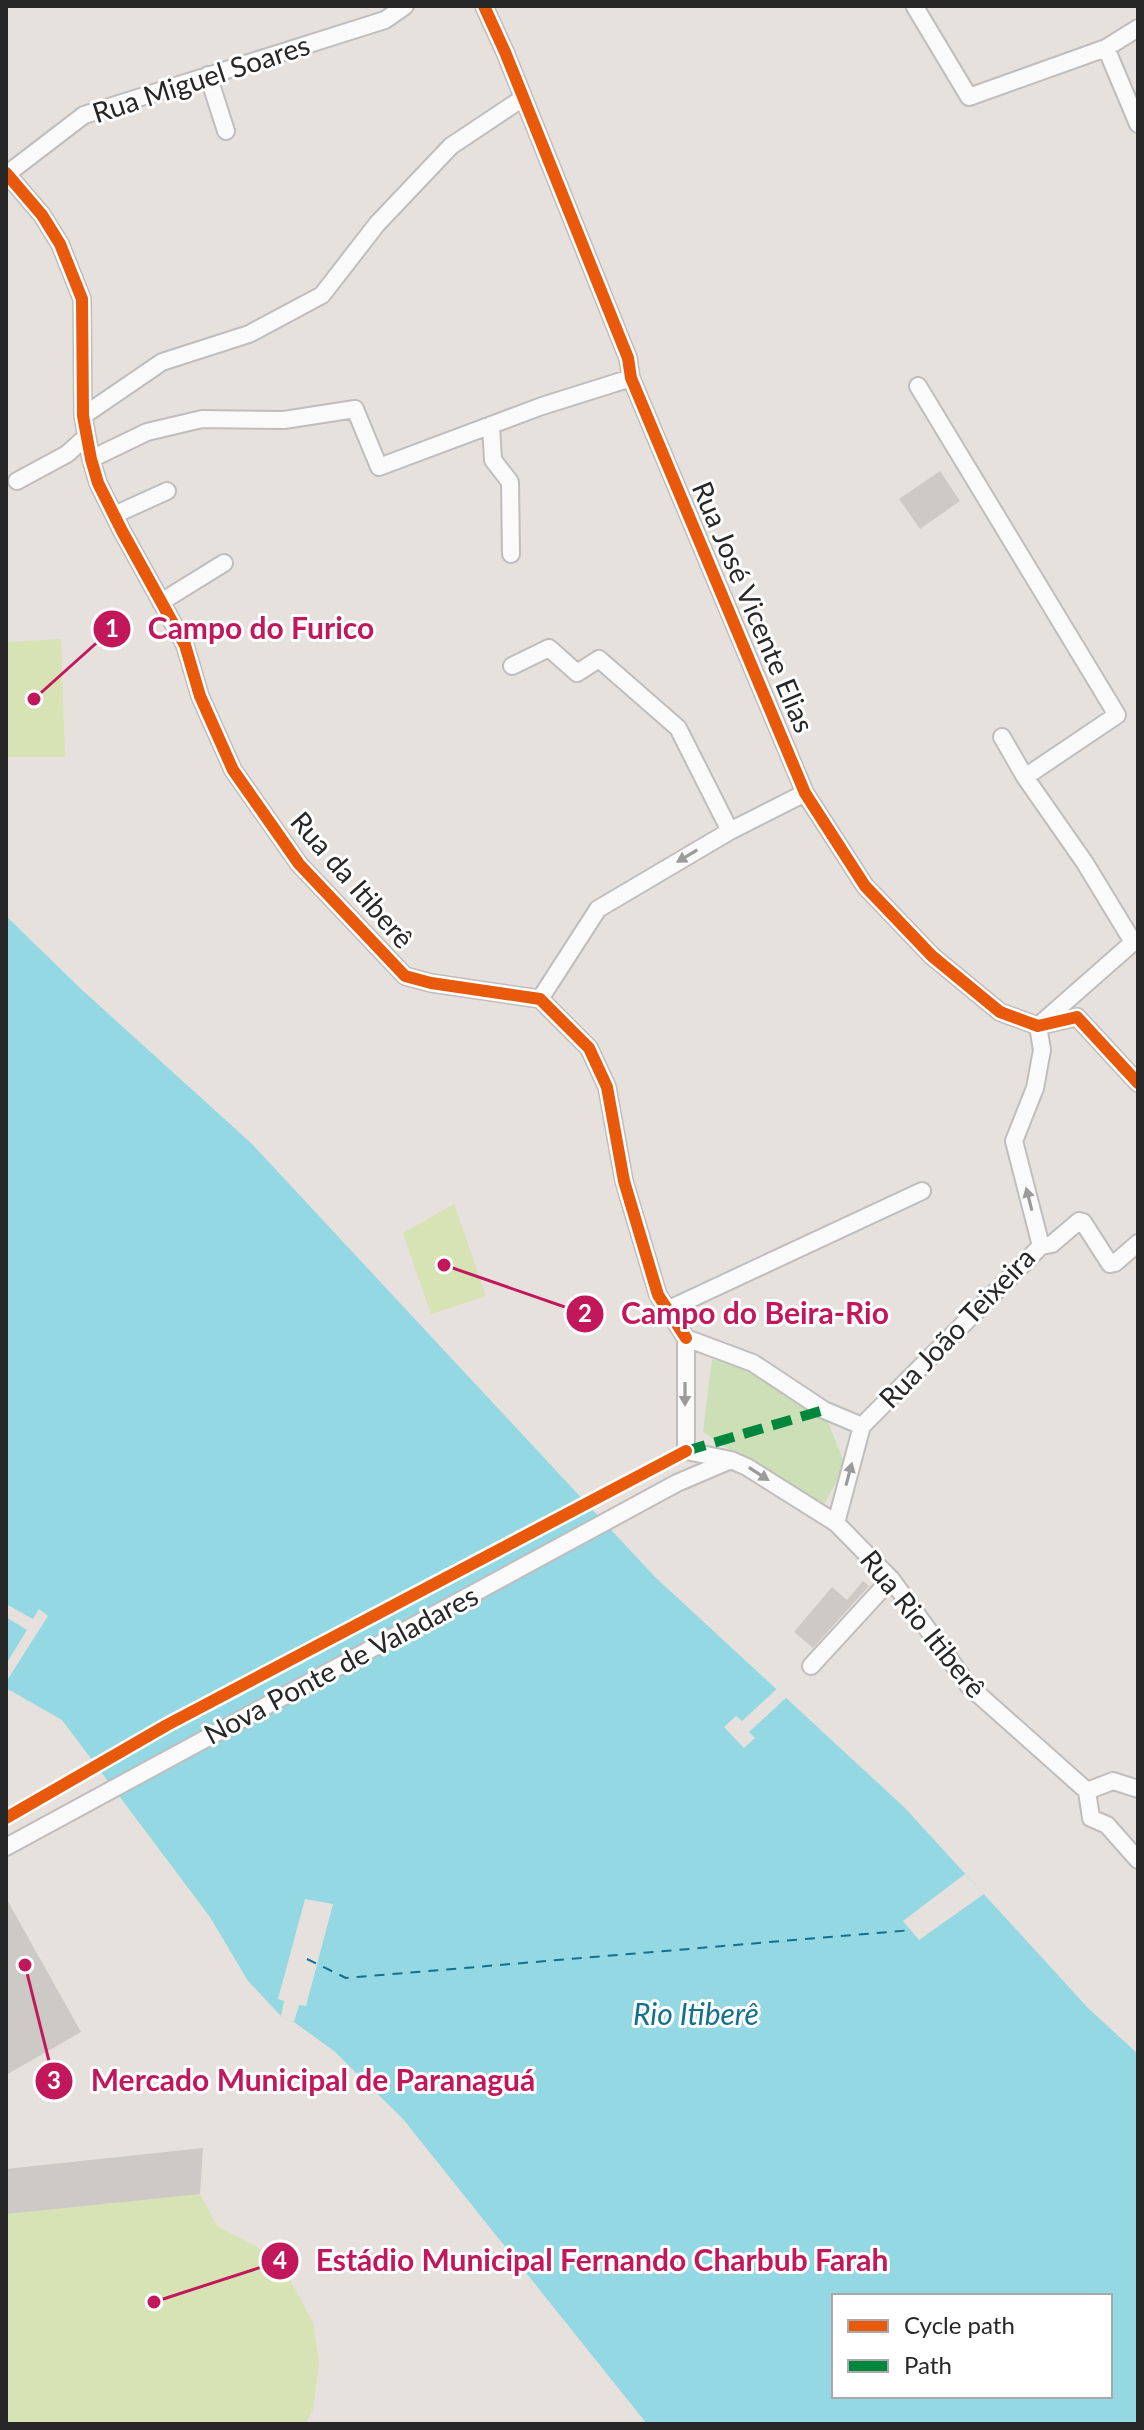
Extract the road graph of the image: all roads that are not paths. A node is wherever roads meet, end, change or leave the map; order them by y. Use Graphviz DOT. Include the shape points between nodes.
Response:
graph roads {
  1 [pos="405,6"];
  2 [pos="484,6"];
  3 [pos="915,7"];
  4 [pos="1138,28"];
  5 [pos="1106,48"];
  6 [pos="208,75"];
  7 [pos="523,98"];
  8 [pos="1138,124"];
  9 [pos="226,131"];
  10 [pos="7,174"];
  11 [pos="631,378"];
  12 [pos="918,386"];
  13 [pos="83,416"];
  14 [pos="491,425"];
  15 [pos="86,437"];
  16 [pos="91,459"];
  17 [pos="17,481"];
  18 [pos="167,491"];
  19 [pos="114,515"];
  20 [pos="511,554"];
  21 [pos="224,563"];
  22 [pos="161,602"];
  23 [pos="512,666"];
  24 [pos="1002,737"];
  25 [pos="1025,777"];
  26 [pos="805,793"];
  27 [pos="730,831"];
  28 [pos="1135,940"];
  29 [pos="540,999"];
  30 [pos="1038,1026"];
  31 [pos="1138,1083"];
  32 [pos="922,1191"];
  33 [pos="1138,1243"];
  34 [pos="1041,1246"];
  35 [pos="669,1309"];
  36 [pos="686,1338"];
  37 [pos="862,1426"];
  38 [pos="731,1460"];
  39 [pos="836,1523"];
  40 [pos="891,1579"];
  41 [pos="811,1666"];
  42 [pos="1138,1789"];
  43 [pos="1087,1791"];
  44 [pos="6,1847"];
  45 [pos="1138,1860"];
  1 -- 6 [label="street, Rua Miguel Soares" via="385,20"];
  2 -- 7 [label="street, Rua José Vicente Elias"];
  3 -- 5 [label="street" via="969,97"];
  4 -- 5 [label="street"];
  5 -- 8 [label="street"];
  6 -- 9 [label="street"];
  6 -- 10 [label="street, Rua Miguel Soares" via="84,115"];
  7 -- 11 [label="street, Rua José Vicente Elias" via="628,358"];
  7 -- 13 [label="street" via="451,146 377,224 322,295 249,334 162,362"];
  10 -- 13 [label="street, Rua da Itiberê" via="60,244 82,299"];
  11 -- 14 [label="street"];
  11 -- 26 [label="street, Rua José Vicente Elias"];
  12 -- 25 [label="street" via="1117,715"];
  13 -- 15 [label="street, Rua da Itiberê"];
  14 -- 16 [label="street" via="379,467 355,409 284,420 202,419 147,432"];
  14 -- 20 [label="street" via="493,460 510,482"];
  15 -- 16 [label="street, Rua da Itiberê"];
  15 -- 17 [label="street" via="67,454"];
  16 -- 19 [label="street, Rua da Itiberê"];
  18 -- 19 [label="street"];
  19 -- 22 [label="street, Rua da Itiberê"];
  21 -- 22 [label="street"];
  22 -- 29 [label="street, Rua da Itiberê" via="185,645 200,696 233,770 299,864 405,976"];
  23 -- 27 [label="street" via="549,648 577,673 599,659 678,728"];
  24 -- 25 [label="street"];
  25 -- 28 [label="street"];
  26 -- 27 [label="street"];
  26 -- 30 [label="street, Rua José Vicente Elias" via="865,886 932,956 1000,1012"];
  27 -- 29 [label="street, one-way" via="598,909"];
  28 -- 30 [label="street"];
  29 -- 35 [label="street" via="589,1048 607,1087 624,1181 658,1295"];
  30 -- 31 [label="street" via="1077,1017"];
  34 -- 30 [label="street, Rua João Teixeira, one-way" via="1014,1141 1035,1088 1042,1050"];
  32 -- 35 [label="street"];
  33 -- 34 [label="street" via="1110,1264 1079,1221 1052,1244"];
  34 -- 37 [label="street, Rua João Teixeira"];
  35 -- 36 [label="street"];
  36 -- 37 [label="street" via="753,1363 824,1410"];
  36 -- 38 [label="street, Rua Rio Itiberê, one-way" via="686,1451"];
  39 -- 37 [label="street, Rua João Teixeira, one-way"];
  38 -- 39 [label="street, Rua Rio Itiberê, one-way"];
  38 -- 44 [label="street, Nova Ponte de Valadares" via="677,1483"];
  39 -- 40 [label="street, Rua Rio Itiberê"];
  40 -- 41 [label="street"];
  40 -- 43 [label="street, Rua Rio Itiberê" via="969,1686"];
  42 -- 43 [label="street" via="1113,1781"];
  43 -- 45 [label="street, Rua Rio Itiberê" via="1091,1818 1107,1825"];
}
